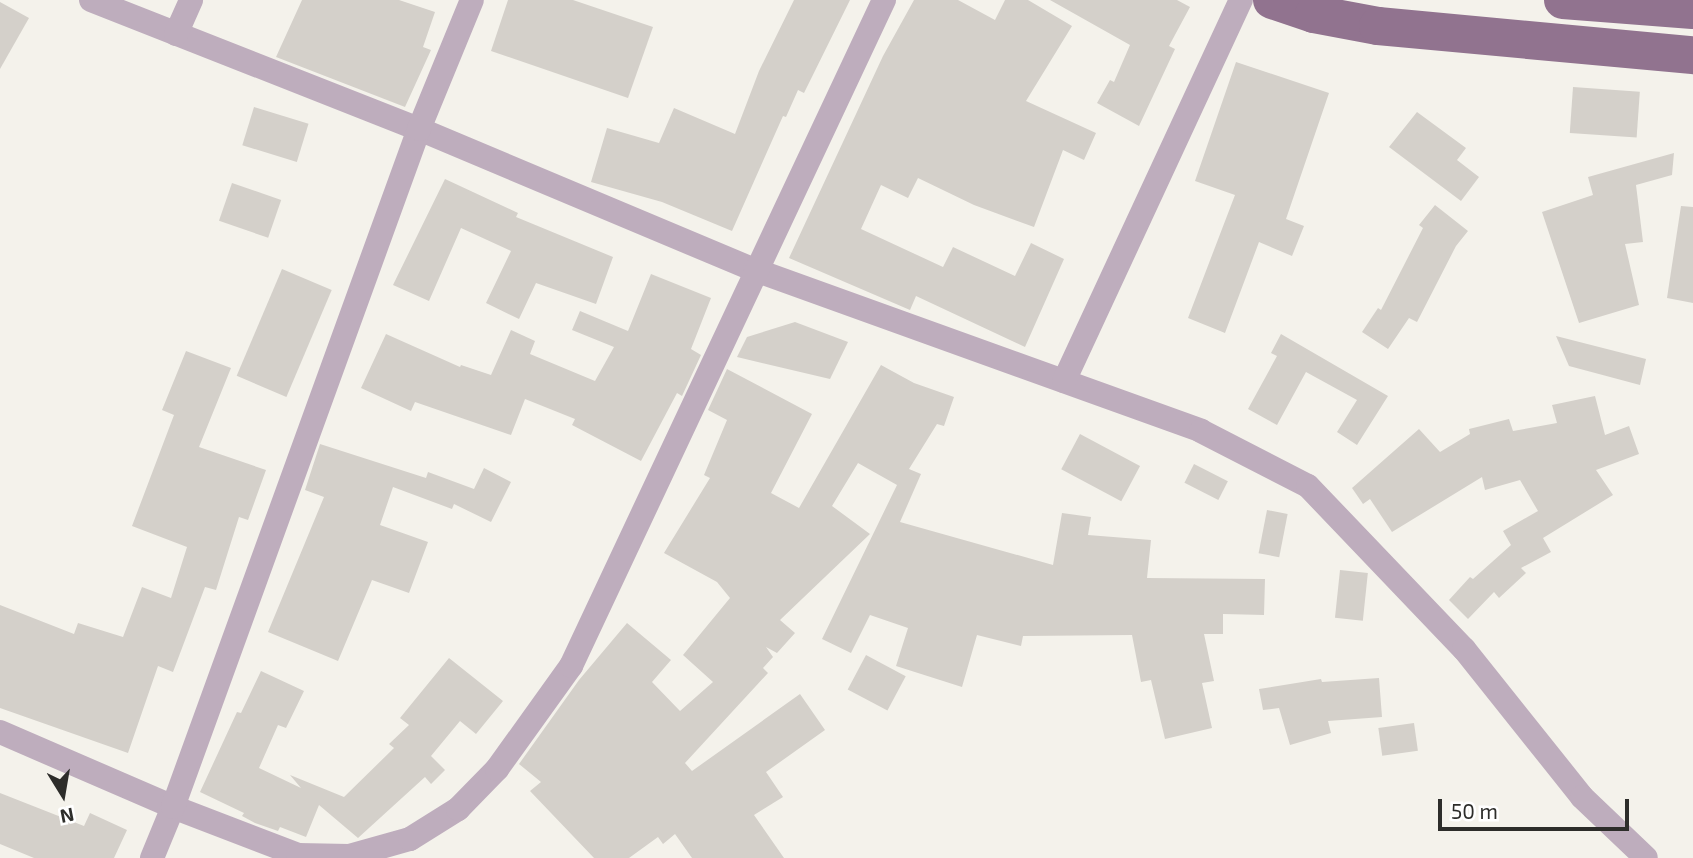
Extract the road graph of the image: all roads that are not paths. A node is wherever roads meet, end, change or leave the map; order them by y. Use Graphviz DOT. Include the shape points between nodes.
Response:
graph roads {
  1 [pos="91,0"];
  2 [pos="191,0"];
  3 [pos="472,0"];
  4 [pos="884,0"];
  5 [pos="1241,0"];
  6 [pos="1272,0"];
  7 [pos="1563,0"];
  8 [pos="1668,6"];
  9 [pos="1379,13"];
  10 [pos="176,33"];
  11 [pos="1655,51"];
  12 [pos="1693,55"];
  13 [pos="419,129"];
  14 [pos="755,270"];
  15 [pos="1064,381"];
  16 [pos="0,732"];
  17 [pos="173,807"];
  18 [pos="152,858"];
  19 [pos="1646,858"];
  1 -- 10 [label="street"];
  2 -- 10 [label="street"];
  3 -- 13 [label="street"];
  4 -- 14 [label="street"];
  5 -- 15 [label="street"];
  6 -- 9 [label="main road" via="1314,14"];
  7 -- 8 [label="main road"];
  8 -- 11 [label="street"];
  9 -- 11 [label="main road"];
  10 -- 13 [label="street"];
  11 -- 12 [label="main road"];
  13 -- 14 [label="street"];
  13 -- 17 [label="street"];
  14 -- 15 [label="street"];
  14 -- 17 [label="street" via="571,666 497,769 458,809 410,839 349,856 298,855"];
  15 -- 19 [label="street" via="1201,430 1308,486 1464,649 1582,797"];
  16 -- 17 [label="street"];
  17 -- 18 [label="street"];
}
